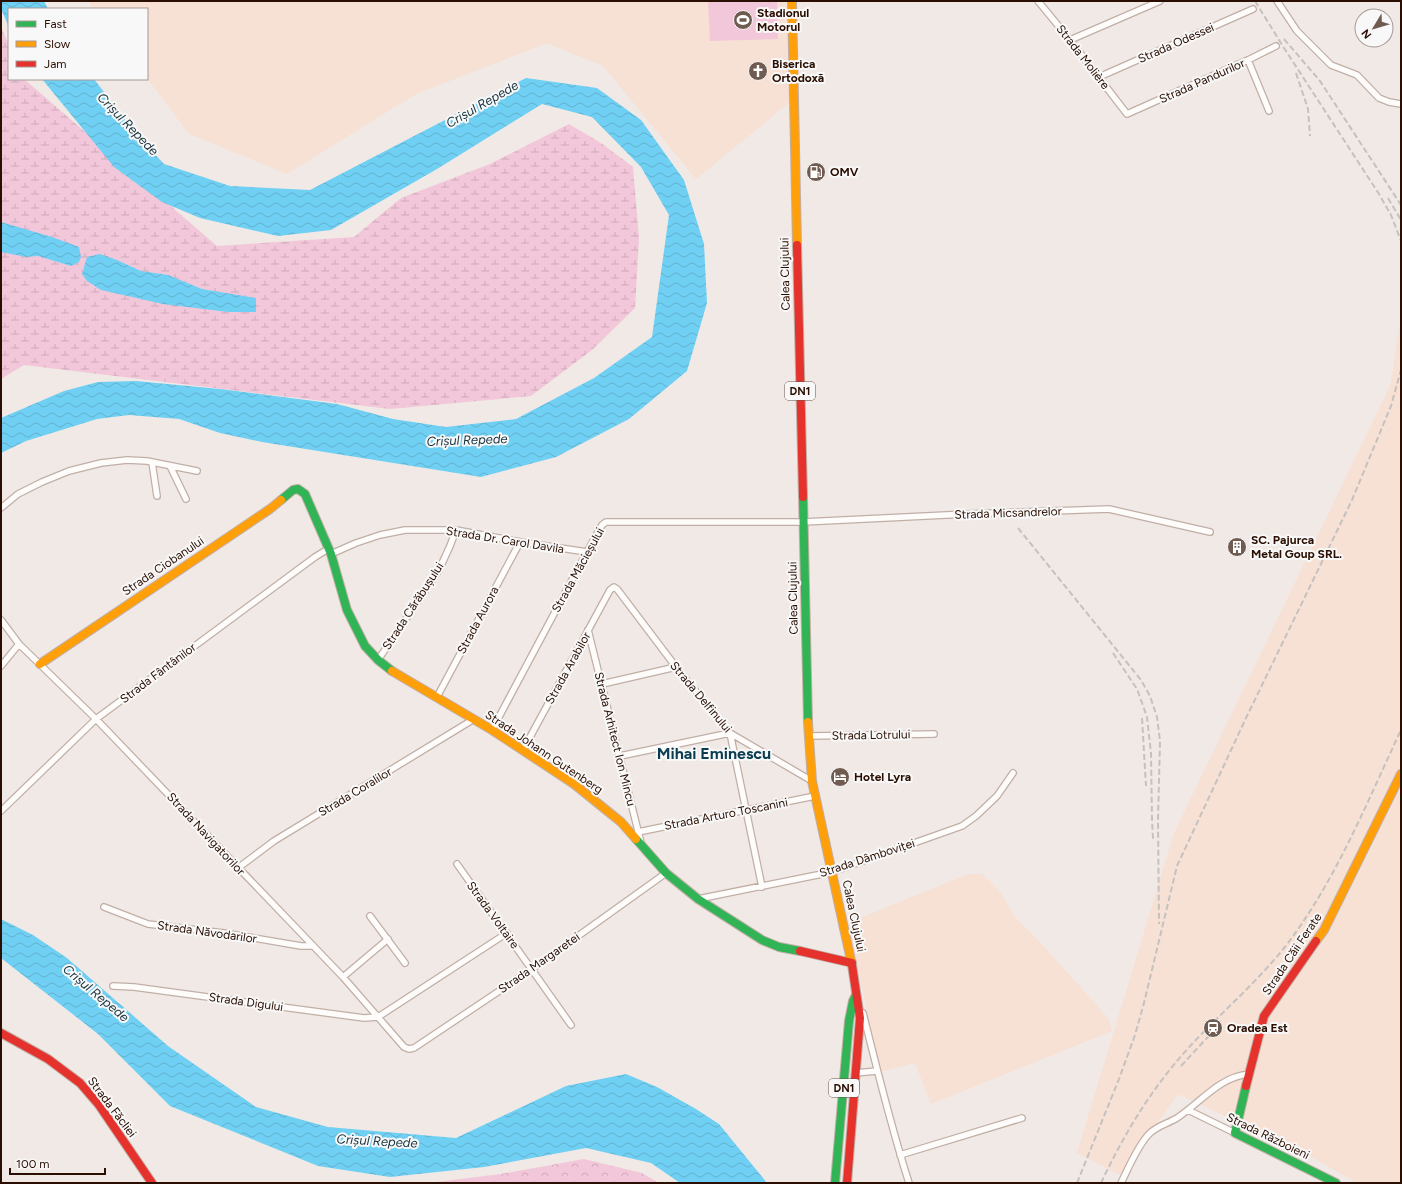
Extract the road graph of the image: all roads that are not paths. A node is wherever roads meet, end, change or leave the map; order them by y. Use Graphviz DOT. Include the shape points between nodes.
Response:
graph roads {
  1 [pos="792,1"];
  2 [pos="1038,1"];
  3 [pos="1160,1"];
  4 [pos="1277,1"];
  5 [pos="1253,9"];
  6 [pos="1070,40"];
  7 [pos="1276,46"];
  8 [pos="1248,60"];
  9 [pos="1099,77"];
  10 [pos="1401,104"];
  11 [pos="1269,111"];
  12 [pos="1127,114"];
  13 [pos="152,462"];
  14 [pos="170,466"];
  15 [pos="197,471"];
  16 [pos="298,489"];
  17 [pos="157,496"];
  18 [pos="186,499"];
  19 [pos="1,508"];
  20 [pos="803,522"];
  21 [pos="456,530"];
  22 [pos="1210,532"];
  23 [pos="520,542"];
  24 [pos="329,552"];
  25 [pos="587,552"];
  26 [pos="614,587"];
  27 [pos="1,620"];
  28 [pos="588,630"];
  29 [pos="19,644"];
  30 [pos="378,660"];
  31 [pos="40,664"];
  32 [pos="1,666"];
  33 [pos="676,667"];
  34 [pos="602,684"];
  35 [pos="437,697"];
  36 [pos="96,719"];
  37 [pos="474,719"];
  38 [pos="492,730"];
  39 [pos="730,733"];
  40 [pos="934,734"];
  41 [pos="809,736"];
  42 [pos="523,750"];
  43 [pos="620,756"];
  44 [pos="1013,773"];
  45 [pos="1401,774"];
  46 [pos="812,781"];
  47 [pos="815,796"];
  48 [pos="746,810"];
  49 [pos="1,811"];
  50 [pos="638,832"];
  51 [pos="642,847"];
  52 [pos="456,864"];
  53 [pos="238,868"];
  54 [pos="832,872"];
  55 [pos="666,873"];
  56 [pos="762,887"];
  57 [pos="698,899"];
  58 [pos="104,907"];
  59 [pos="370,916"];
  60 [pos="507,933"];
  61 [pos="388,940"];
  62 [pos="313,946"];
  63 [pos="405,963"];
  64 [pos="852,964"];
  65 [pos="532,969"];
  66 [pos="343,977"];
  67 [pos="113,986"];
  68 [pos="856,995"];
  69 [pos="378,1017"];
  70 [pos="849,1021"];
  71 [pos="571,1025"];
  72 [pos="1,1033"];
  73 [pos="409,1049"];
  74 [pos="877,1071"];
  75 [pos="855,1073"];
  76 [pos="1249,1074"];
  77 [pos="844,1086"];
  78 [pos="853,1089"];
  79 [pos="1188,1110"];
  80 [pos="1022,1118"];
  81 [pos="1235,1133"];
  82 [pos="900,1156"];
  83 [pos="152,1183"];
  84 [pos="835,1183"];
  85 [pos="847,1183"];
  86 [pos="909,1183"];
  87 [pos="1121,1183"];
  88 [pos="1336,1183"];
  1 -- 20 [label="street, Calea Clujului / DN1"];
  2 -- 6 [label="street, Strada Molière"];
  3 -- 6 [label="street"];
  4 -- 10 [label="street" via="1297,31 1331,65 1357,75 1378,98"];
  5 -- 9 [label="street, Strada Odessei"];
  6 -- 9 [label="street, Strada Molière"];
  7 -- 8 [label="street, Strada Pandurilor"];
  8 -- 11 [label="street"];
  8 -- 12 [label="street, Strada Pandurilor"];
  9 -- 12 [label="street, Strada Molière"];
  13 -- 14 [label="street"];
  13 -- 17 [label="street"];
  13 -- 19 [label="street" via="100,463 70,471 18,494"];
  14 -- 15 [label="street"];
  14 -- 18 [label="street"];
  16 -- 24 [label="street, Strada Johann Gutenberg" via="305,494"];
  16 -- 31 [label="street, Strada Ciobanului" via="292,490 270,509"];
  20 -- 22 [label="street, Strada Micsandrelor" via="1109,510"];
  20 -- 25 [label="street, Strada Măcieșului" via="606,522"];
  20 -- 41 [label="street, Calea Clujului / DN1"];
  21 -- 23 [label="street, Strada Dr. Carol Davila"];
  21 -- 24 [label="street, Strada Dr. Carol Davila" via="406,530 374,537"];
  21 -- 30 [label="street, Strada Cărăbușului" via="439,570"];
  23 -- 25 [label="street, Strada Dr. Carol Davila"];
  23 -- 35 [label="street, Strada Aurora"];
  24 -- 30 [label="street, Strada Johann Gutenberg" via="347,610 365,646"];
  24 -- 36 [label="street, Strada Fântânilor" via="308,561"];
  25 -- 38 [label="street, Strada Măcieșului"];
  26 -- 28 [label="street, Strada Arabilor"];
  26 -- 33 [label="street, Strada Delfinului"];
  27 -- 29 [label="street, Strada Navigatorilor"];
  28 -- 34 [label="street, Strada Arhitect Ion Mincu"];
  28 -- 42 [label="street, Strada Arabilor"];
  29 -- 31 [label="street, Strada Navigatorilor"];
  29 -- 32 [label="street"];
  30 -- 35 [label="street, Strada Johann Gutenberg" via="397,675"];
  31 -- 36 [label="street, Strada Navigatorilor"];
  33 -- 34 [label="street"];
  33 -- 39 [label="street, Strada Delfinului"];
  34 -- 43 [label="street, Strada Arhitect Ion Mincu"];
  35 -- 37 [label="street, Strada Johann Gutenberg"];
  36 -- 49 [label="street, Strada Fântânilor"];
  36 -- 53 [label="street, Strada Navigatorilor"];
  37 -- 38 [label="street, Strada Johann Gutenberg"];
  37 -- 53 [label="street, Strada Coralilor" via="274,841"];
  38 -- 42 [label="street, Strada Johann Gutenberg"];
  39 -- 43 [label="street"];
  39 -- 46 [label="street, Strada Delfinului"];
  39 -- 48 [label="street"];
  40 -- 41 [label="street, Strada Lotrului"];
  41 -- 46 [label="street, Calea Clujului / DN1"];
  42 -- 51 [label="street, Strada Johann Gutenberg" via="609,811"];
  43 -- 50 [label="street, Strada Arhitect Ion Mincu"];
  44 -- 54 [label="street, Strada Dâmboviței" via="997,796 962,826"];
  45 -- 76 [label="street, Strada Căii Ferate" via="1324,930 1264,1016"];
  46 -- 47 [label="street, Calea Clujului / DN1"];
  47 -- 48 [label="street, Strada Arturo Toscanini"];
  47 -- 54 [label="street, Calea Clujului / DN1"];
  48 -- 50 [label="street, Strada Arturo Toscanini"];
  48 -- 56 [label="street"];
  50 -- 51 [label="street, Strada Arhitect Ion Mincu"];
  51 -- 55 [label="street, Strada Johann Gutenberg"];
  52 -- 60 [label="street, Strada Voltaire"];
  53 -- 62 [label="street, Strada Navigatorilor"];
  54 -- 56 [label="street, Strada Dâmboviței"];
  54 -- 64 [label="street, Calea Clujului / DN1"];
  55 -- 57 [label="street, Strada Johann Gutenberg"];
  55 -- 65 [label="street, Strada Margaretei"];
  56 -- 57 [label="street, Strada Dâmboviței"];
  57 -- 64 [label="street, Strada Johann Gutenberg" via="767,942"];
  58 -- 62 [label="street, Strada Năvodarilor" via="148,924"];
  59 -- 61 [label="street"];
  60 -- 65 [label="street, Strada Voltaire"];
  60 -- 69 [label="street"];
  61 -- 63 [label="street"];
  61 -- 66 [label="street"];
  62 -- 66 [label="street, Strada Navigatorilor"];
  64 -- 68 [label="street, Calea Clujului / DN1"];
  65 -- 71 [label="street, Strada Voltaire"];
  65 -- 73 [label="street, Strada Margaretei"];
  66 -- 69 [label="street, Strada Navigatorilor"];
  67 -- 69 [label="street, Strada Digului" via="364,1018"];
  68 -- 70 [label="street, DN1"];
  68 -- 74 [label="street, Calea Clujului" via="862,1009"];
  68 -- 75 [label="street, DN1" via="860,1018"];
  69 -- 73 [label="street, Strada Navigatorilor" via="404,1047"];
  70 -- 75 [label="street" via="852,1030 848,1067 849,1071"];
  70 -- 77 [label="street, DN1"];
  72 -- 83 [label="street, Strada Făcliei" via="33,1050 90,1093"];
  74 -- 75 [label="street"];
  74 -- 82 [label="street, Calea Clujului"];
  75 -- 78 [label="street, DN1"];
  76 -- 79 [label="street" via="1233,1077 1220,1084"];
  76 -- 81 [label="street, Strada Căii Ferate"];
  77 -- 78 [label="street" via="849,1084"];
  77 -- 84 [label="street, DN1"];
  78 -- 85 [label="street, DN1"];
  79 -- 81 [label="street, Strada Războieni"];
  79 -- 87 [label="street" via="1148,1135 1135,1154"];
  80 -- 82 [label="street"];
  81 -- 88 [label="street, Strada Războieni"];
  82 -- 86 [label="street, Calea Clujului"];
}
